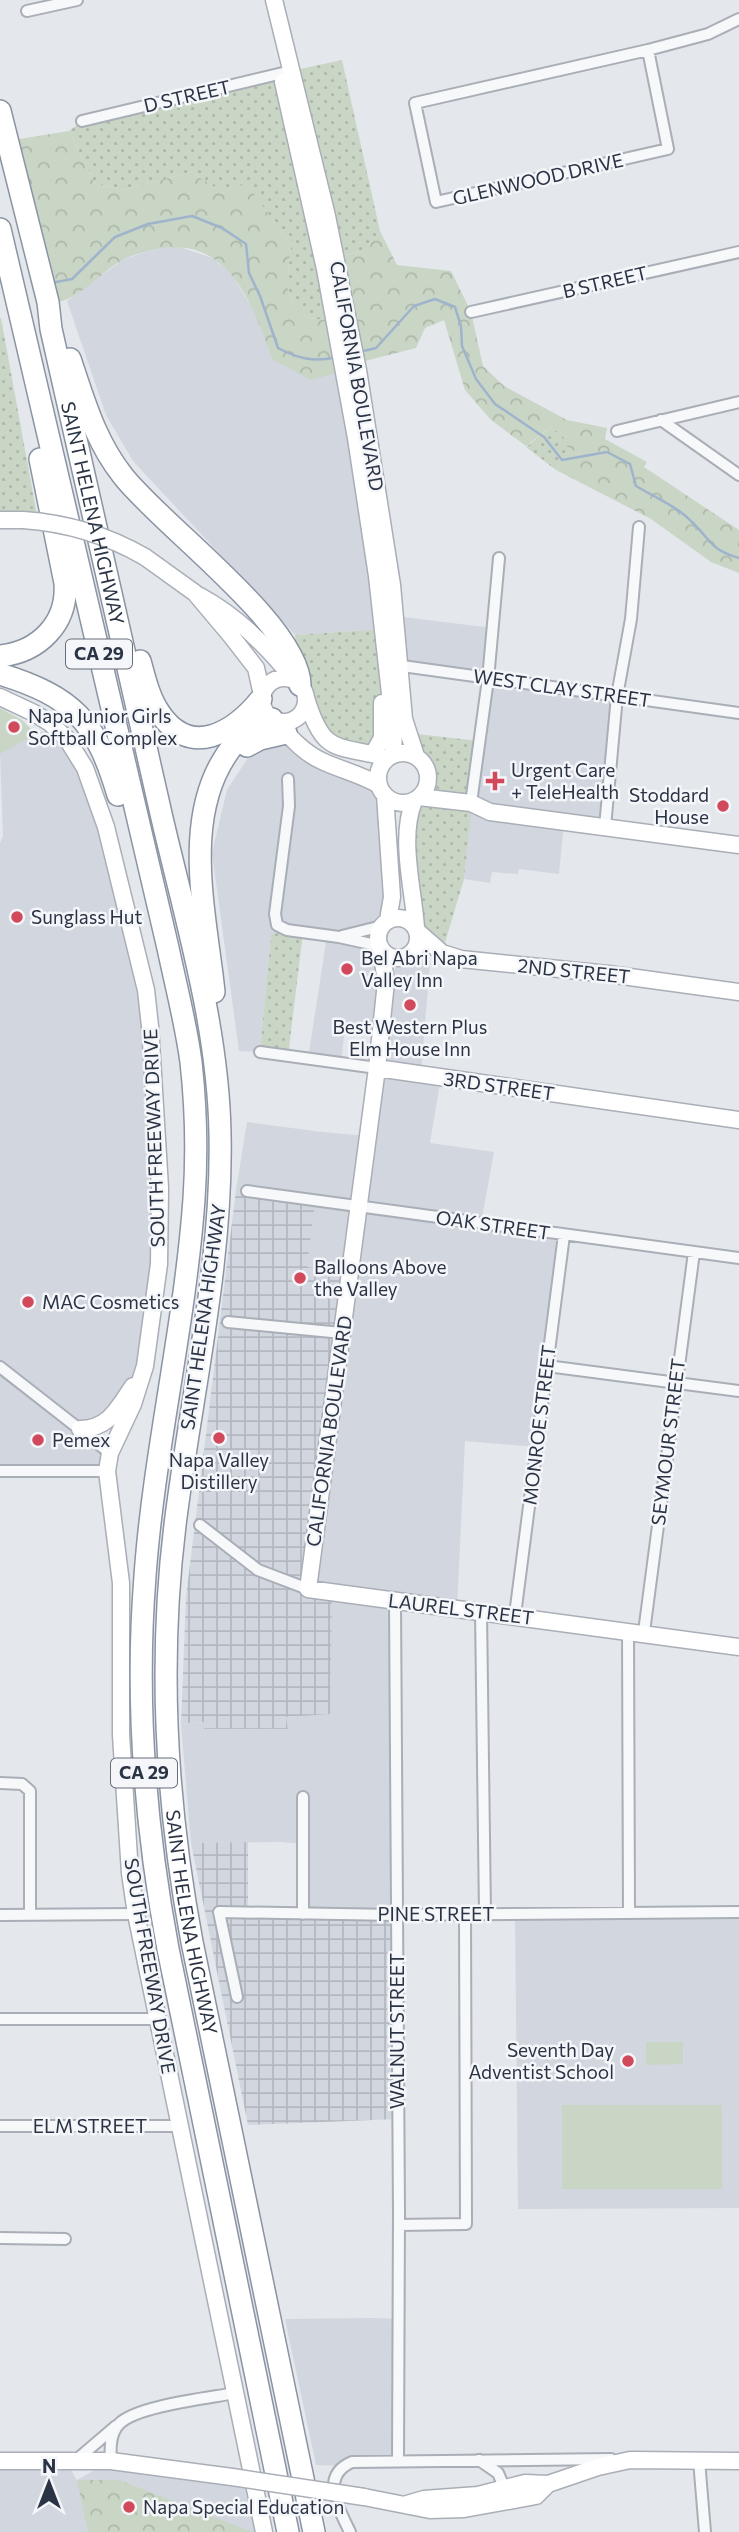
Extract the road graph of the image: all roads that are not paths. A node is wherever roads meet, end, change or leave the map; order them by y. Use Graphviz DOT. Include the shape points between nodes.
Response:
graph roads {
  1 [pos="77,0"];
  2 [pos="264,0"];
  3 [pos="274,0"];
  4 [pos="27,11"];
  5 [pos="739,19"];
  6 [pos="648,50"];
  7 [pos="286,72"];
  8 [pos="0,111"];
  9 [pos="82,121"];
  10 [pos="0,229"];
  11 [pos="739,251"];
  12 [pos="48,302"];
  13 [pos="17,304"];
  14 [pos="471,312"];
  15 [pos="351,371"];
  16 [pos="739,402"];
  17 [pos="661,420"];
  18 [pos="617,431"];
  19 [pos="79,454"];
  20 [pos="739,475"];
  21 [pos="0,520"];
  22 [pos="639,527"];
  23 [pos="499,558"];
  24 [pos="377,576"];
  25 [pos="195,593"];
  26 [pos="395,616"];
  27 [pos="0,656"];
  28 [pos="391,669"];
  29 [pos="0,674"];
  30 [pos="488,679"];
  31 [pos="300,688"];
  32 [pos="261,696"];
  33 [pos="617,696"];
  34 [pos="0,697"];
  35 [pos="739,713"];
  36 [pos="278,724"];
  37 [pos="385,756"];
  38 [pos="416,756"];
  39 [pos="288,779"];
  40 [pos="382,790"];
  41 [pos="417,799"];
  42 [pos="471,803"];
  43 [pos="605,827"];
  44 [pos="739,845"];
  45 [pos="385,923"];
  46 [pos="417,929"];
  47 [pos="339,937"];
  48 [pos="380,947"];
  49 [pos="404,957"];
  50 [pos="386,982"];
  51 [pos="739,992"];
  52 [pos="180,1004"];
  53 [pos="260,1052"];
  54 [pos="377,1068"];
  55 [pos="739,1120"];
  56 [pos="247,1191"];
  57 [pos="219,1199"];
  58 [pos="358,1207"];
  59 [pos="564,1235"];
  60 [pos="695,1252"];
  61 [pos="739,1258"];
  62 [pos="228,1322"];
  63 [pos="342,1334"];
  64 [pos="145,1366"];
  65 [pos="547,1366"];
  66 [pos="0,1367"];
  67 [pos="676,1383"];
  68 [pos="739,1391"];
  69 [pos="80,1429"];
  70 [pos="110,1453"];
  71 [pos="0,1471"];
  72 [pos="107,1471"];
  73 [pos="200,1525"];
  74 [pos="308,1589"];
  75 [pos="395,1602"];
  76 [pos="481,1611"];
  77 [pos="515,1615"];
  78 [pos="636,1631"];
  79 [pos="739,1647"];
  80 [pos="0,1783"];
  81 [pos="303,1797"];
  82 [pos="739,1912"];
  83 [pos="629,1913"];
  84 [pos="0,1914"];
  85 [pos="30,1914"];
  86 [pos="136,1914"];
  87 [pos="303,1914"];
  88 [pos="396,1914"];
  89 [pos="464,1914"];
  90 [pos="485,1914"];
  91 [pos="237,1997"];
  92 [pos="0,2020"];
  93 [pos="158,2020"];
  94 [pos="0,2126"];
  95 [pos="180,2126"];
  96 [pos="399,2225"];
  97 [pos="0,2238"];
  98 [pos="65,2239"];
  99 [pos="235,2393"];
  100 [pos="121,2422"];
  101 [pos="398,2460"];
  102 [pos="479,2460"];
  103 [pos="630,2460"];
  104 [pos="699,2460"];
  105 [pos="0,2461"];
  106 [pos="75,2461"];
  107 [pos="111,2461"];
  108 [pos="739,2461"];
  109 [pos="507,2494"];
  110 [pos="264,2532"];
  111 [pos="288,2532"];
  112 [pos="314,2532"];
  113 [pos="350,2532"];
  114 [pos="705,2532"];
  1 -- 4 [label="street"];
  2 -- 7 [label="street, CALIFORNIA BOULEVARD"];
  3 -- 7 [label="street, CALIFORNIA BOULEVARD"];
  5 -- 6 [label="street, GLENWOOD DRIVE" via="708,34"];
  6 -- 6 [label="street, GLENWOOD DRIVE" via="415,103 436,202 668,149"];
  7 -- 9 [label="street, D STREET"];
  7 -- 15 [label="street, CALIFORNIA BOULEVARD" via="327,216"];
  8 -- 12 [label="highway, SAINT HELENA HIGHWAY / CA 29"];
  10 -- 13 [label="highway, SAINT HELENA HIGHWAY / CA 29"];
  11 -- 14 [label="street, B STREET"];
  12 -- 19 [label="highway, SAINT HELENA HIGHWAY / CA 29"];
  12 -- 31 [label="highway" via="90,419 109,456 150,507 264,618 289,651"];
  13 -- 27 [label="highway" via="65,592 59,618 47,635 27,649"];
  13 -- 52 [label="highway, SAINT HELENA HIGHWAY / CA 29"];
  15 -- 24 [label="street, CALIFORNIA BOULEVARD"];
  15 -- 26 [label="street, CALIFORNIA BOULEVARD"];
  16 -- 17 [label="street"];
  17 -- 18 [label="street"];
  17 -- 20 [label="street"];
  19 -- 32 [label="highway" via="149,691 164,719 187,735 215,736 238,723"];
  19 -- 57 [label="highway, SAINT HELENA HIGHWAY / CA 29" via="204,999 220,1130"];
  21 -- 25 [label="street, bridge" via="55,523 91,532 145,556"];
  22 -- 33 [label="street" via="631,619"];
  23 -- 30 [label="street"];
  24 -- 26 [label="street" via="385,575 388,610"];
  24 -- 28 [label="street, CALIFORNIA BOULEVARD"];
  25 -- 31 [label="street" via="226,611"];
  25 -- 32 [label="street" via="256,668"];
  26 -- 28 [label="street, CALIFORNIA BOULEVARD"];
  28 -- 30 [label="street, WEST CLAY STREET"];
  28 -- 37 [label="street" via="382,698"];
  28 -- 38 [label="street, CALIFORNIA BOULEVARD"];
  29 -- 52 [label="highway" via="59,698 79,715 100,744"];
  30 -- 33 [label="street, WEST CLAY STREET"];
  30 -- 42 [label="street"];
  31 -- 32 [label="street" via="288,678 275,680"];
  31 -- 36 [label="street" via="305,706 297,718"];
  31 -- 37 [label="street" via="324,738 363,754"];
  32 -- 36 [label="street" via="264,711"];
  33 -- 35 [label="street, WEST CLAY STREET"];
  33 -- 43 [label="street"];
  34 -- 64 [label="street, SOUTH FREEWAY DRIVE" via="50,723 85,768 106,827 139,955 150,1027 161,1205 159,1264"];
  36 -- 40 [label="street" via="320,761 360,774"];
  36 -- 57 [label="highway" via="227,757 207,801 198,854 225,1109"];
  37 -- 38 [label="street"];
  37 -- 40 [label="street" via="379,773"];
  38 -- 41 [label="street" via="428,776"];
  39 -- 47 [label="street" via="275,919 281,929"];
  40 -- 41 [label="street" via="398,802"];
  40 -- 45 [label="street" via="392,878"];
  41 -- 42 [label="street"];
  41 -- 46 [label="street" via="407,834"];
  42 -- 43 [label="street" via="490,812"];
  43 -- 44 [label="street"];
  45 -- 46 [label="street" via="401,917"];
  45 -- 47 [label="street"];
  45 -- 48 [label="street" via="378,936"];
  46 -- 49 [label="street" via="415,950"];
  46 -- 51 [label="street, 2ND STREET" via="442,953 461,958"];
  47 -- 48 [label="street"];
  48 -- 49 [label="street" via="390,956"];
  48 -- 50 [label="street, CALIFORNIA BOULEVARD"];
  49 -- 50 [label="street, CALIFORNIA BOULEVARD"];
  50 -- 54 [label="street, CALIFORNIA BOULEVARD"];
  52 -- 111 [label="highway, SAINT HELENA HIGHWAY / CA 29" via="191,1063 194,1198 145,1575 141,1658 145,1784 166,1938"];
  53 -- 54 [label="street, 3RD STREET"];
  54 -- 55 [label="street, 3RD STREET"];
  54 -- 58 [label="street, CALIFORNIA BOULEVARD"];
  56 -- 58 [label="street, OAK STREET"];
  57 -- 112 [label="highway, SAINT HELENA HIGHWAY / CA 29" via="170,1570 166,1681 170,1779 192,1942"];
  58 -- 59 [label="street, OAK STREET"];
  58 -- 63 [label="street, CALIFORNIA BOULEVARD"];
  59 -- 60 [label="street, OAK STREET"];
  59 -- 65 [label="street, MONROE STREET"];
  60 -- 61 [label="street, OAK STREET"];
  60 -- 67 [label="street, SEYMOUR STREET"];
  62 -- 63 [label="street"];
  63 -- 74 [label="street, CALIFORNIA BOULEVARD"];
  64 -- 69 [label="street" via="106,1422"];
  64 -- 70 [label="street, SOUTH FREEWAY DRIVE"];
  65 -- 67 [label="street"];
  65 -- 77 [label="street, MONROE STREET"];
  66 -- 69 [label="street"];
  67 -- 68 [label="street"];
  67 -- 78 [label="street, SEYMOUR STREET"];
  69 -- 70 [label="street"];
  70 -- 72 [label="street, SOUTH FREEWAY DRIVE"];
  71 -- 72 [label="street"];
  72 -- 86 [label="street, SOUTH FREEWAY DRIVE" via="121,1583 122,1744"];
  73 -- 74 [label="street, LAUREL STREET" via="258,1570"];
  74 -- 75 [label="street, LAUREL STREET"];
  75 -- 76 [label="street, LAUREL STREET"];
  75 -- 88 [label="street, WALNUT STREET"];
  76 -- 77 [label="street, LAUREL STREET"];
  76 -- 90 [label="street"];
  77 -- 78 [label="street, LAUREL STREET"];
  78 -- 79 [label="street, LAUREL STREET"];
  78 -- 83 [label="street, SEYMOUR STREET"];
  80 -- 85 [label="street" via="22,1784 30,1791"];
  81 -- 87 [label="street"];
  82 -- 83 [label="street, PINE STREET"];
  83 -- 90 [label="street, PINE STREET"];
  84 -- 85 [label="street"];
  85 -- 86 [label="street"];
  86 -- 93 [label="street, SOUTH FREEWAY DRIVE"];
  87 -- 88 [label="street, PINE STREET"];
  87 -- 91 [label="street, PINE STREET" via="219,1913"];
  88 -- 89 [label="street, PINE STREET"];
  88 -- 96 [label="street, WALNUT STREET"];
  89 -- 90 [label="street, PINE STREET"];
  89 -- 96 [label="street" via="466,2224"];
  92 -- 93 [label="street"];
  93 -- 95 [label="street, SOUTH FREEWAY DRIVE"];
  94 -- 95 [label="street, ELM STREET"];
  95 -- 99 [label="street, SOUTH FREEWAY DRIVE"];
  96 -- 101 [label="street, WALNUT STREET"];
  97 -- 98 [label="street"];
  99 -- 100 [label="street" via="144,2411"];
  99 -- 110 [label="street, SOUTH FREEWAY DRIVE"];
  100 -- 106 [label="street"];
  100 -- 107 [label="street" via="113,2435"];
  101 -- 102 [label="street"];
  101 -- 113 [label="street" via="352,2462 336,2476 336,2502"];
  102 -- 103 [label="street"];
  102 -- 109 [label="street" via="498,2473"];
  103 -- 104 [label="street"];
  103 -- 109 [label="street" via="548,2484 536,2496"];
  104 -- 108 [label="street"];
  104 -- 114 [label="street"];
  105 -- 106 [label="street"];
  106 -- 107 [label="street"];
  107 -- 109 [label="street, bridge" via="430,2510 464,2509"];
}
